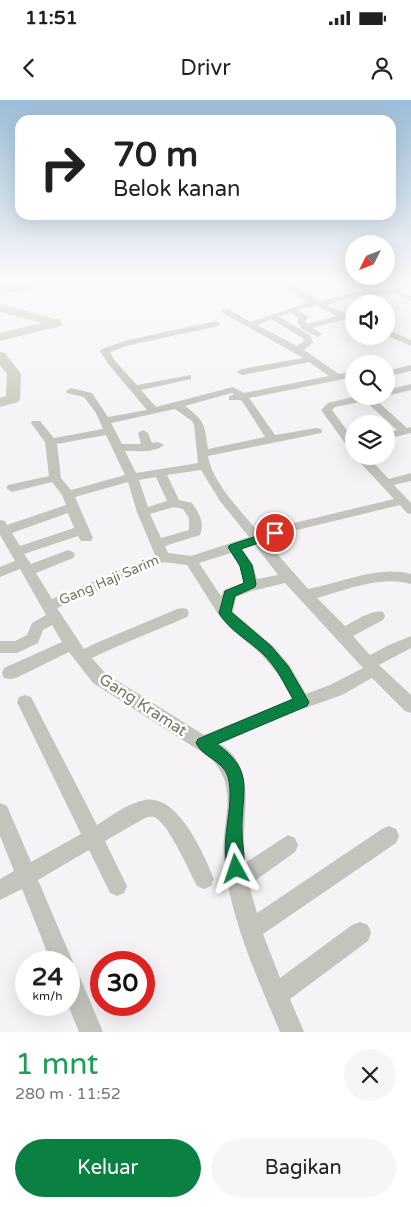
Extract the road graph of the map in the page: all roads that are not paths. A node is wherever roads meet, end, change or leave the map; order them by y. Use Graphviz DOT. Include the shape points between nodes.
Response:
graph roads {
  1 [pos="214,324"];
  2 [pos="285,324"];
  3 [pos="303,324"];
  4 [pos="316,324"];
  5 [pos="250,325"];
  6 [pos="306,327"];
  7 [pos="318,334"];
  8 [pos="395,336"];
  9 [pos="411,343"];
  10 [pos="298,350"];
  11 [pos="310,359"];
  12 [pos="411,368"];
  13 [pos="242,372"];
  14 [pos="395,372"];
  15 [pos="345,376"];
  16 [pos="188,377"];
  17 [pos="338,378"];
  18 [pos="411,387"];
  19 [pos="71,391"];
  20 [pos="395,391"];
  21 [pos="136,392"];
  22 [pos="242,396"];
  23 [pos="220,401"];
  24 [pos="345,402"];
  25 [pos="177,405"];
  26 [pos="154,411"];
  27 [pos="36,423"];
  28 [pos="395,425"];
  29 [pos="107,426"];
  30 [pos="317,431"];
  31 [pos="408,431"];
  32 [pos="143,433"];
  33 [pos="395,435"];
  34 [pos="345,436"];
  35 [pos="271,439"];
  36 [pos="51,442"];
  37 [pos="118,447"];
  38 [pos="203,460"];
  39 [pos="368,465"];
  40 [pos="160,473"];
  41 [pos="132,477"];
  42 [pos="55,478"];
  43 [pos="411,478"];
  44 [pos="386,484"];
  45 [pos="12,488"];
  46 [pos="70,501"];
  47 [pos="174,504"];
  48 [pos="406,505"];
  49 [pos="143,512"];
  50 [pos="2,528"];
  51 [pos="256,540"];
  52 [pos="158,543"];
  53 [pos="234,547"];
  54 [pos="68,556"];
  55 [pos="163,557"];
  56 [pos="191,561"];
  57 [pos="22,562"];
  58 [pos="0,572"];
  59 [pos="288,577"];
  60 [pos="411,580"];
  61 [pos="251,584"];
  62 [pos="305,595"];
  63 [pos="51,612"];
  64 [pos="182,613"];
  65 [pos="225,613"];
  66 [pos="378,616"];
  67 [pos="343,634"];
  68 [pos="411,642"];
  69 [pos="71,644"];
  70 [pos="0,647"];
  71 [pos="81,657"];
  72 [pos="372,667"];
  73 [pos="10,672"];
  74 [pos="25,702"];
  75 [pos="302,702"];
  76 [pos="411,706"];
  77 [pos="204,743"];
  78 [pos="0,812"];
  79 [pos="389,836"];
  80 [pos="92,837"];
  81 [pos="288,846"];
  82 [pos="26,875"];
  83 [pos="204,879"];
  84 [pos="238,880"];
  85 [pos="117,886"];
  86 [pos="0,890"];
  87 [pos="251,930"];
  88 [pos="360,933"];
  89 [pos="57,951"];
  90 [pos="276,995"];
  91 [pos="80,1005"];
  92 [pos="91,1032"];
  93 [pos="292,1032"];
  1 -- 21 [label="street" via="105,351"];
  2 -- 10 [label="street" via="307,338 309,342"];
  3 -- 6 [label="street"];
  4 -- 6 [label="street"];
  5 -- 10 [label="street"];
  6 -- 7 [label="street"];
  8 -- 9 [label="street"];
  10 -- 11 [label="street"];
  11 -- 13 [label="street"];
  11 -- 17 [label="street"];
  12 -- 14 [label="street"];
  15 -- 17 [label="street"];
  16 -- 21 [label="street" via="155,384 161,390"];
  17 -- 22 [label="street"];
  18 -- 20 [label="street"];
  19 -- 29 [label="street" via="92,398"];
  21 -- 26 [label="street"];
  22 -- 23 [label="street"];
  22 -- 25 [label="street" via="227,390"];
  22 -- 35 [label="street"];
  24 -- 34 [label="street" via="326,410"];
  25 -- 26 [label="street"];
  25 -- 38 [label="street" via="199,425"];
  26 -- 29 [label="street"];
  27 -- 36 [label="street"];
  28 -- 31 [label="street"];
  29 -- 36 [label="street"];
  29 -- 37 [label="street"];
  30 -- 35 [label="street"];
  31 -- 33 [label="street"];
  32 -- 37 [label="street" via="153,446"];
  35 -- 38 [label="street"];
  36 -- 42 [label="street"];
  37 -- 41 [label="street"];
  38 -- 40 [label="street"];
  38 -- 51 [label="street" via="224,498"];
  39 -- 44 [label="street"];
  40 -- 41 [label="street"];
  40 -- 47 [label="street"];
  41 -- 46 [label="street"];
  41 -- 49 [label="street"];
  42 -- 45 [label="street"];
  42 -- 46 [label="street"];
  43 -- 44 [label="street"];
  44 -- 48 [label="street"];
  46 -- 50 [label="street"];
  46 -- 57 [label="street" via="84,534"];
  47 -- 49 [label="street"];
  47 -- 52 [label="street" via="188,506 192,510 196,530"];
  48 -- 51 [label="street, Gang Haji Sarim" via="294,527"];
  49 -- 52 [label="street"];
  50 -- 57 [label="street, Gang Kramat"];
  51 -- 53 [label="street, Gang Haji Sarim"];
  51 -- 59 [label="street"];
  52 -- 55 [label="street"];
  53 -- 56 [label="street, Gang Haji Sarim"];
  53 -- 61 [label="street" via="246,565"];
  54 -- 57 [label="street"];
  55 -- 56 [label="street, Gang Haji Sarim"];
  55 -- 63 [label="street, Gang Haji Sarim"];
  56 -- 65 [label="street"];
  57 -- 58 [label="street"];
  57 -- 63 [label="street, Gang Kramat"];
  59 -- 61 [label="street"];
  59 -- 62 [label="street"];
  60 -- 62 [label="street" via="402,577 366,579"];
  61 -- 65 [label="street" via="229,594"];
  62 -- 67 [label="street"];
  63 -- 69 [label="street, Gang Kramat"];
  63 -- 70 [label="street, Gang Haji Sarim" via="37,627 33,639 17,647"];
  64 -- 71 [label="street"];
  65 -- 75 [label="street" via="267,650 284,670"];
  66 -- 67 [label="street"];
  67 -- 72 [label="street"];
  68 -- 72 [label="street" via="394,649"];
  69 -- 71 [label="street, Gang Kramat"];
  69 -- 73 [label="street"];
  71 -- 77 [label="street, Gang Kramat" via="106,682 133,702"];
  72 -- 75 [label="street" via="336,690"];
  72 -- 76 [label="street"];
  74 -- 80 [label="street"];
  75 -- 77 [label="street"];
  77 -- 84 [label="street, Gang Kramat" via="226,760 236,780 234,857"];
  78 -- 82 [label="street"];
  79 -- 87 [label="street"];
  80 -- 82 [label="street"];
  80 -- 83 [label="street" via="141,810 151,808 162,812 171,821"];
  80 -- 85 [label="street"];
  81 -- 84 [label="street"];
  82 -- 86 [label="street"];
  82 -- 89 [label="street"];
  84 -- 87 [label="street, Gang Kramat"];
  87 -- 90 [label="street, Gang Kramat"];
  88 -- 90 [label="street"];
  90 -- 93 [label="street, Gang Kramat"];
  91 -- 92 [label="street"];
}
